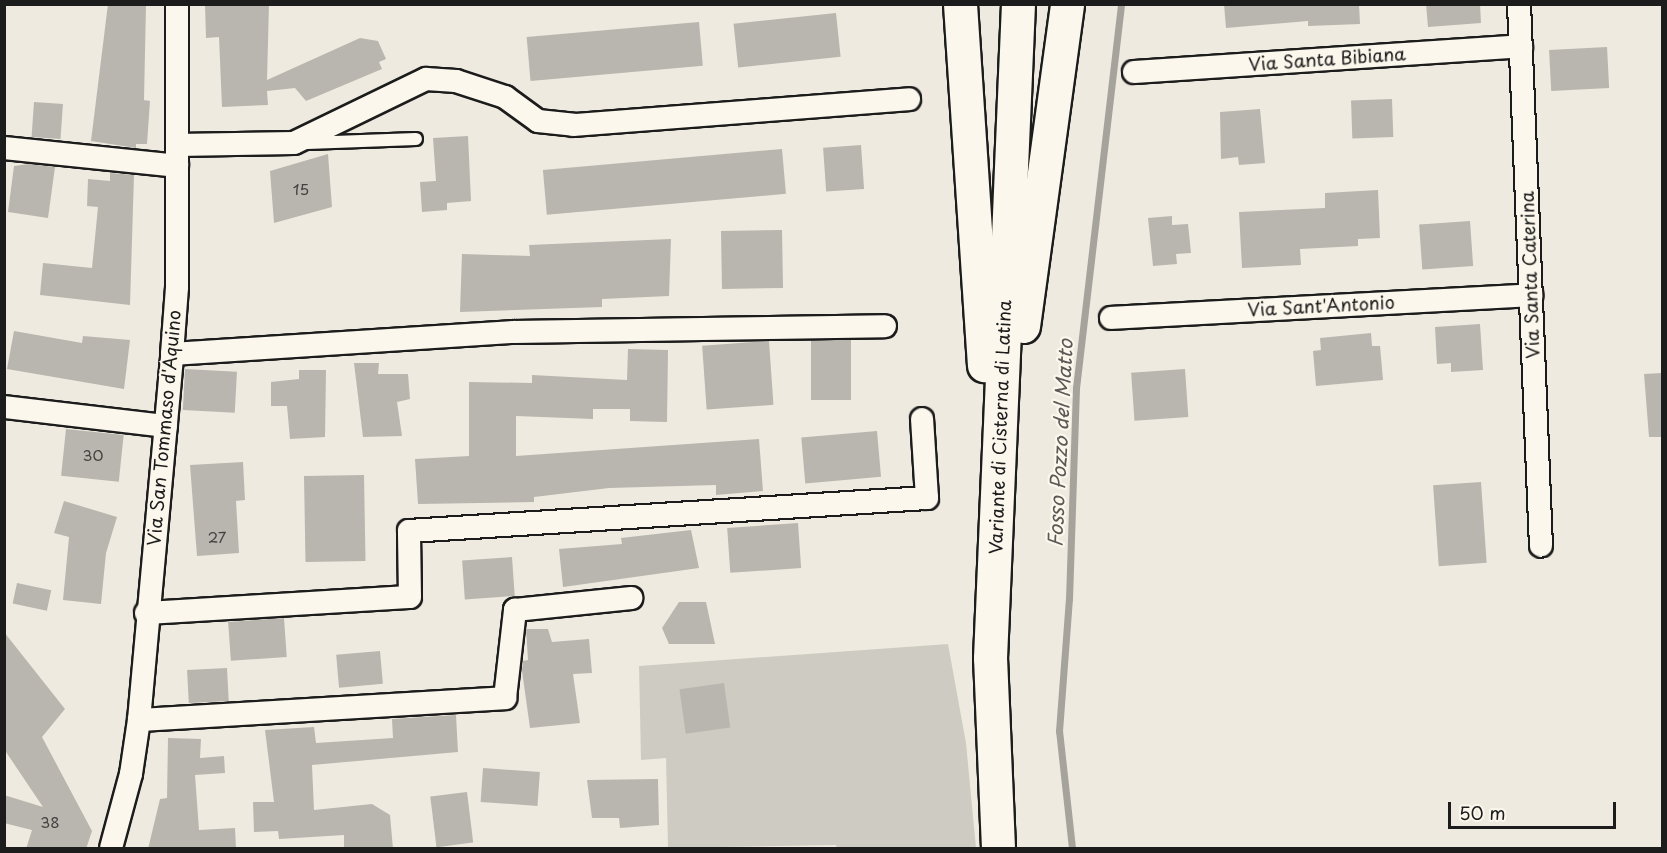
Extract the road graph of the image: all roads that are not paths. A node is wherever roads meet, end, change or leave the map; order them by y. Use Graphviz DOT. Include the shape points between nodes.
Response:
graph roads {
  1 [pos="177,4"];
  2 [pos="960,4"];
  3 [pos="1018,4"];
  4 [pos="1067,4"];
  5 [pos="1519,4"];
  6 [pos="1521,46"];
  7 [pos="1134,72"];
  8 [pos="909,99"];
  9 [pos="417,139"];
  10 [pos="294,143"];
  11 [pos="4,148"];
  12 [pos="177,155"];
  13 [pos="1531,295"];
  14 [pos="1111,318"];
  15 [pos="885,326"];
  16 [pos="172,354"];
  17 [pos="4,406"];
  18 [pos="922,419"];
  19 [pos="166,426"];
  20 [pos="996,512"];
  21 [pos="1541,546"];
  22 [pos="631,598"];
  23 [pos="146,613"];
  24 [pos="139,720"];
  25 [pos="111,849"];
  26 [pos="998,849"];
  1 -- 12 [label="street, Via San Tommaso d'Aquino"];
  2 -- 20 [label="main road"];
  3 -- 20 [label="main road, Variante di Cisterna di Latina"];
  4 -- 20 [label="main road"];
  5 -- 6 [label="street, Via Santa Caterina"];
  6 -- 7 [label="street, Via Santa Bibiana"];
  6 -- 13 [label="street, Via Santa Caterina"];
  8 -- 10 [label="street" via="574,125 538,121 505,97 456,81 426,80"];
  9 -- 10 [label="lane"];
  10 -- 12 [label="street"];
  11 -- 12 [label="street"];
  12 -- 16 [label="street, Via San Tommaso d'Aquino"];
  13 -- 14 [label="street, Via Sant'Antonio"];
  13 -- 21 [label="street, Via Santa Caterina"];
  15 -- 16 [label="street" via="514,332"];
  16 -- 19 [label="street, Via San Tommaso d'Aquino"];
  17 -- 19 [label="street"];
  18 -- 23 [label="street" via="927,498 409,531 410,597"];
  19 -- 23 [label="street, Via San Tommaso d'Aquino"];
  20 -- 26 [label="main road, Variante di Cisterna di Latina" via="990,658"];
  22 -- 24 [label="street" via="515,610 506,698"];
  23 -- 24 [label="street, Via San Tommaso d'Aquino"];
  24 -- 25 [label="street, Via San Tommaso d'Aquino" via="131,774"];
}
